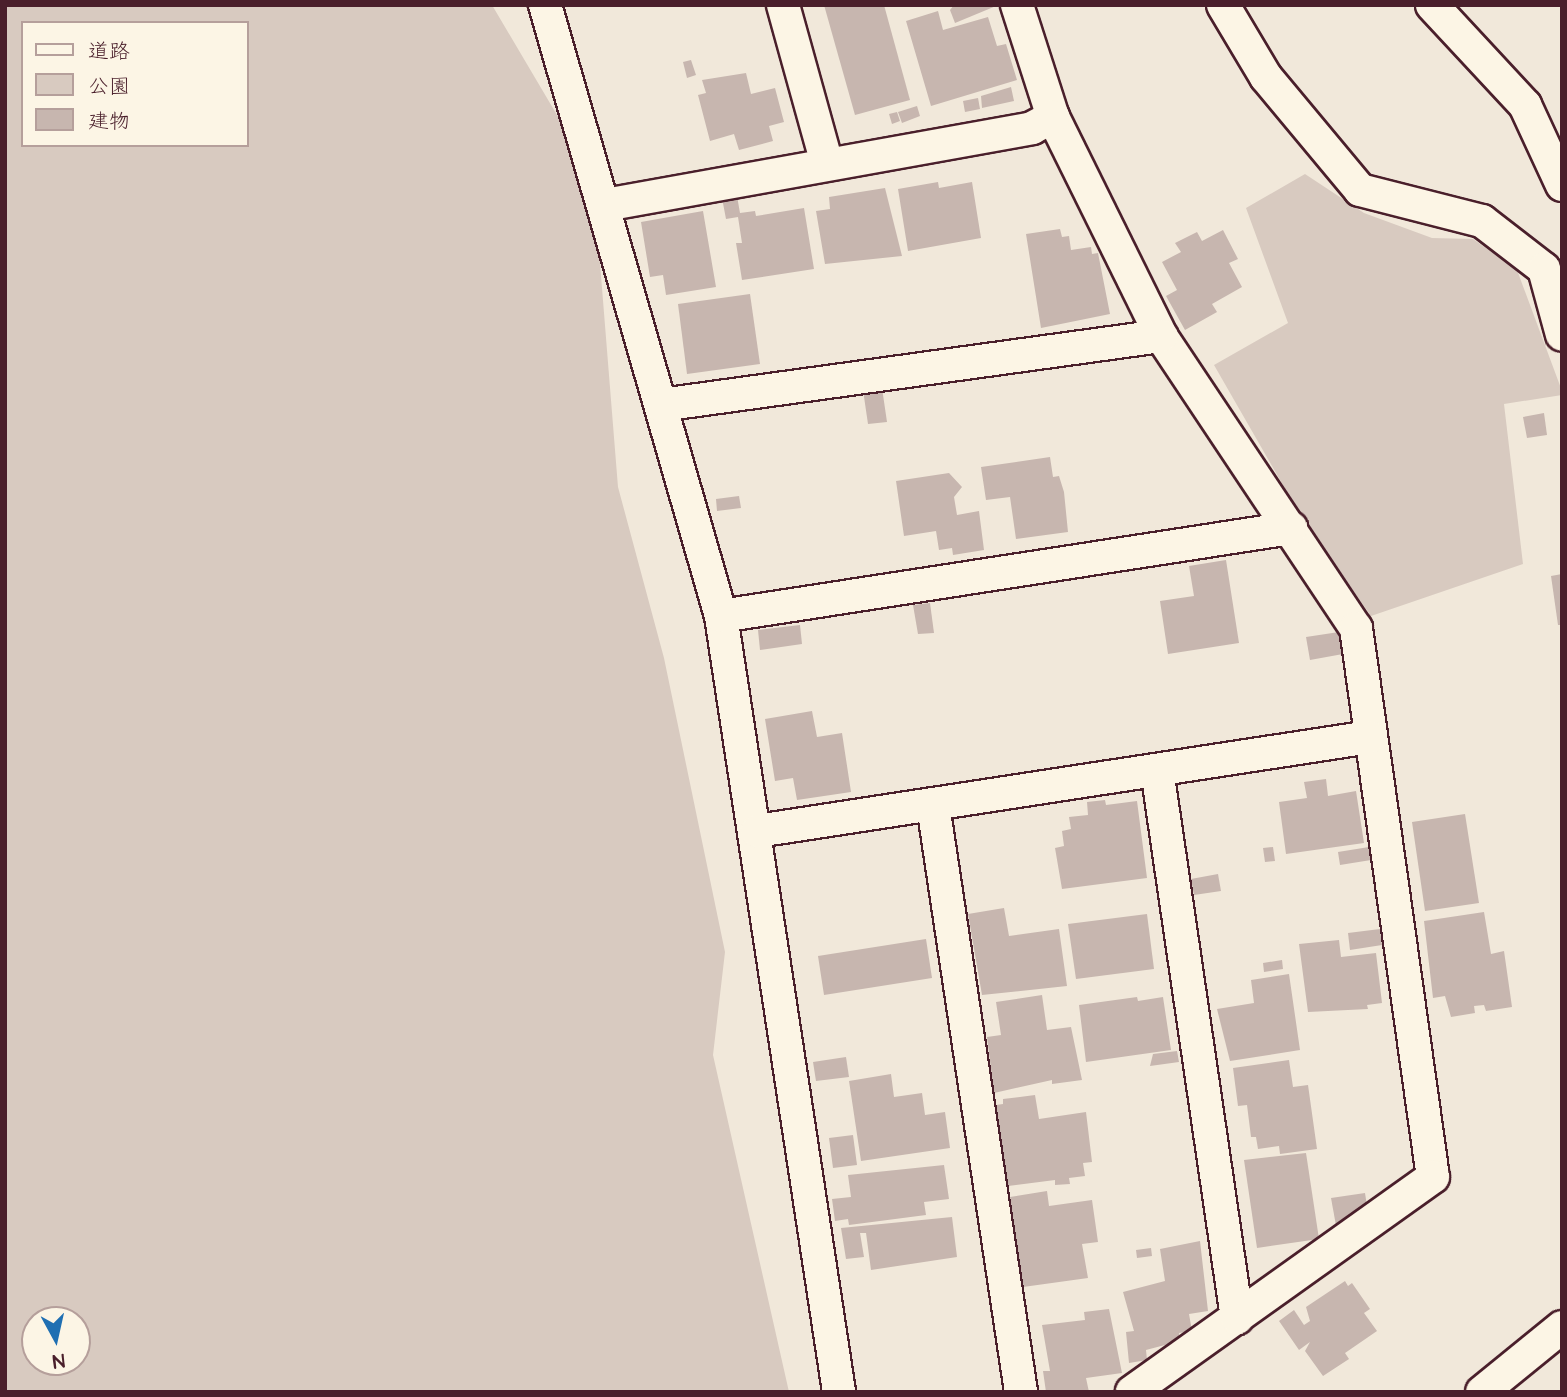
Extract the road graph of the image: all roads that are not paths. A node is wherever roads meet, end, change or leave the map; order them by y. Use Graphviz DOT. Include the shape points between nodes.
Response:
graph roads {
  1 [pos="545,5"];
  2 [pos="783,5"];
  3 [pos="1017,5"];
  4 [pos="1223,5"];
  5 [pos="1432,5"];
  6 [pos="1053,117"];
  7 [pos="827,164"];
  8 [pos="1562,185"];
  9 [pos="604,205"];
  10 [pos="1562,335"];
  11 [pos="1161,336"];
  12 [pos="662,405"];
  13 [pos="1291,528"];
  14 [pos="721,616"];
  15 [pos="1370,737"];
  16 [pos="1157,770"];
  17 [pos="933,805"];
  18 [pos="757,831"];
  19 [pos="1237,1318"];
  20 [pos="1562,1327"];
  21 [pos="839,1392"];
  22 [pos="1021,1392"];
  23 [pos="1132,1392"];
  24 [pos="1482,1392"];
  1 -- 9 [label="street"];
  2 -- 7 [label="street"];
  3 -- 6 [label="street"];
  4 -- 10 [label="street" via="1266,77 1360,190 1482,221 1544,270"];
  5 -- 8 [label="street" via="1525,105"];
  6 -- 7 [label="street" via="1032,128"];
  6 -- 11 [label="street"];
  7 -- 9 [label="street"];
  9 -- 12 [label="street"];
  11 -- 12 [label="street"];
  11 -- 13 [label="street"];
  12 -- 14 [label="street"];
  13 -- 14 [label="street"];
  13 -- 15 [label="street" via="1356,628"];
  14 -- 18 [label="street"];
  15 -- 16 [label="street"];
  15 -- 19 [label="street" via="1433,1177"];
  16 -- 17 [label="street"];
  16 -- 19 [label="street"];
  17 -- 18 [label="street"];
  17 -- 22 [label="street"];
  18 -- 21 [label="street"];
  19 -- 23 [label="street"];
  20 -- 24 [label="street"];
}
